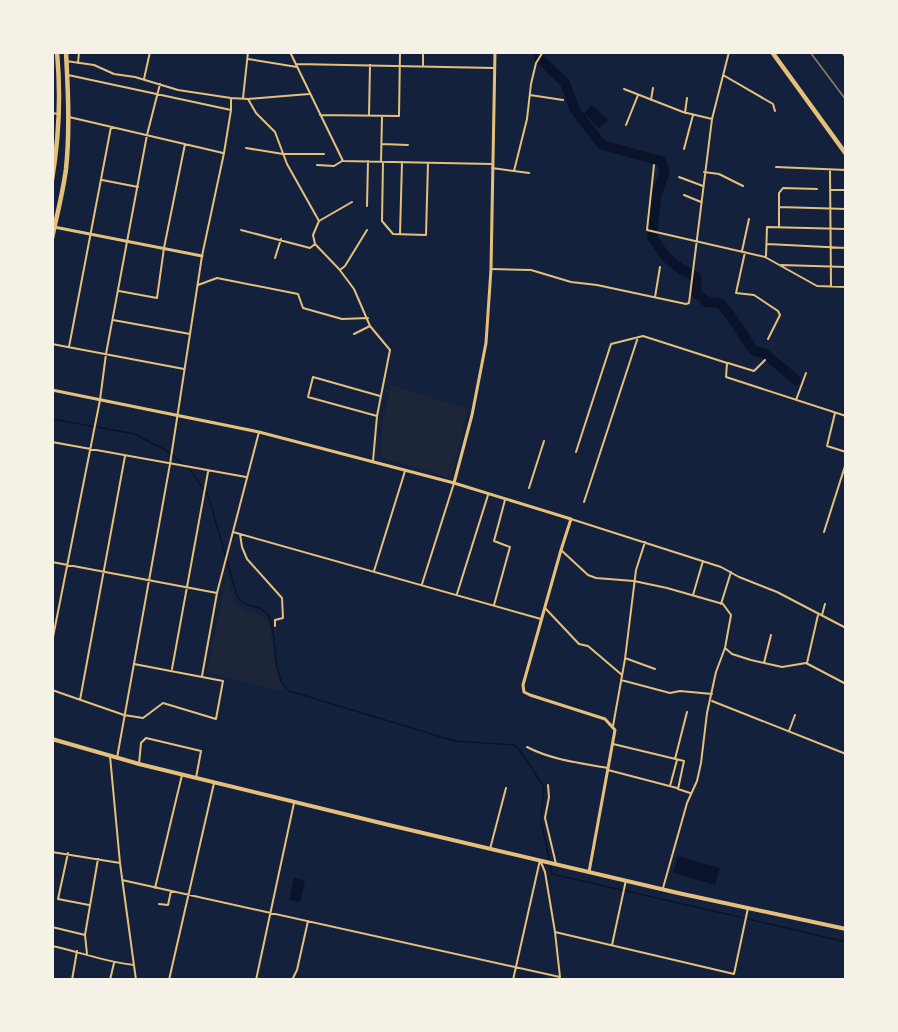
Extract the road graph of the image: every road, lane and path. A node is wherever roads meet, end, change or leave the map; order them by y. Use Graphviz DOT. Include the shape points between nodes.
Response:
graph roads {
  1 [pos="57,52"];
  2 [pos="66,52"];
  3 [pos="79,52"];
  4 [pos="150,52"];
  5 [pos="248,52"];
  6 [pos="290,52"];
  7 [pos="399,52"];
  8 [pos="423,52"];
  9 [pos="495,52"];
  10 [pos="729,52"];
  11 [pos="772,52"];
  12 [pos="842,52"];
  13 [pos="542,54"];
  14 [pos="846,58"];
  15 [pos="248,59"];
  16 [pos="66,61"];
  17 [pos="78,63"];
  18 [pos="296,65"];
  19 [pos="370,65"];
  20 [pos="400,66"];
  21 [pos="423,66"];
  22 [pos="495,68"];
  23 [pos="56,70"];
  24 [pos="68,75"];
  25 [pos="723,75"];
  26 [pos="144,79"];
  27 [pos="160,84"];
  28 [pos="653,88"];
  29 [pos="624,89"];
  30 [pos="156,94"];
  31 [pos="309,94"];
  32 [pos="530,95"];
  33 [pos="638,95"];
  34 [pos="231,98"];
  35 [pos="243,98"];
  36 [pos="687,98"];
  37 [pos="248,99"];
  38 [pos="563,99"];
  39 [pos="651,100"];
  40 [pos="231,110"];
  41 [pos="775,111"];
  42 [pos="685,113"];
  43 [pos="56,114"];
  44 [pos="320,115"];
  45 [pos="693,115"];
  46 [pos="369,116"];
  47 [pos="382,116"];
  48 [pos="69,117"];
  49 [pos="712,119"];
  50 [pos="626,125"];
  51 [pos="111,127"];
  52 [pos="147,135"];
  53 [pos="185,144"];
  54 [pos="381,144"];
  55 [pos="408,145"];
  56 [pos="246,148"];
  57 [pos="684,149"];
  58 [pos="224,153"];
  59 [pos="283,154"];
  60 [pos="324,154"];
  61 [pos="846,154"];
  62 [pos="343,161"];
  63 [pos="368,162"];
  64 [pos="382,162"];
  65 [pos="402,162"];
  66 [pos="428,163"];
  67 [pos="317,165"];
  68 [pos="654,165"];
  69 [pos="492,166"];
  70 [pos="776,167"];
  71 [pos="830,170"];
  72 [pos="846,170"];
  73 [pos="514,171"];
  74 [pos="704,172"];
  75 [pos="529,173"];
  76 [pos="679,177"];
  77 [pos="52,180"];
  78 [pos="102,180"];
  79 [pos="703,186"];
  80 [pos="743,186"];
  81 [pos="138,187"];
  82 [pos="818,189"];
  83 [pos="830,189"];
  84 [pos="846,190"];
  85 [pos="684,195"];
  86 [pos="352,202"];
  87 [pos="701,202"];
  88 [pos="367,206"];
  89 [pos="779,207"];
  90 [pos="830,208"];
  91 [pos="846,209"];
  92 [pos="749,219"];
  93 [pos="320,221"];
  94 [pos="54,227"];
  95 [pos="778,227"];
  96 [pos="830,229"];
  97 [pos="846,229"];
  98 [pos="241,230"];
  99 [pos="367,230"];
  100 [pos="92,234"];
  101 [pos="400,234"];
  102 [pos="52,238"];
  103 [pos="280,239"];
  104 [pos="127,242"];
  105 [pos="696,242"];
  106 [pos="315,244"];
  107 [pos="767,244"];
  108 [pos="830,247"];
  109 [pos="164,248"];
  110 [pos="846,248"];
  111 [pos="743,251"];
  112 [pos="202,256"];
  113 [pos="765,257"];
  114 [pos="276,258"];
  115 [pos="778,265"];
  116 [pos="829,266"];
  117 [pos="660,267"];
  118 [pos="846,267"];
  119 [pos="491,269"];
  120 [pos="339,270"];
  121 [pos="198,285"];
  122 [pos="831,286"];
  123 [pos="846,287"];
  124 [pos="118,291"];
  125 [pos="655,298"];
  126 [pos="368,318"];
  127 [pos="113,320"];
  128 [pos="370,326"];
  129 [pos="191,334"];
  130 [pos="354,334"];
  131 [pos="638,337"];
  132 [pos="768,339"];
  133 [pos="52,344"];
  134 [pos="69,347"];
  135 [pos="106,354"];
  136 [pos="765,360"];
  137 [pos="726,363"];
  138 [pos="184,369"];
  139 [pos="806,373"];
  140 [pos="52,390"];
  141 [pos="381,396"];
  142 [pos="100,400"];
  143 [pos="796,400"];
  144 [pos="835,413"];
  145 [pos="177,415"];
  146 [pos="377,416"];
  147 [pos="846,416"];
  148 [pos="259,432"];
  149 [pos="544,441"];
  150 [pos="52,442"];
  151 [pos="89,449"];
  152 [pos="576,452"];
  153 [pos="846,452"];
  154 [pos="125,456"];
  155 [pos="373,461"];
  156 [pos="846,463"];
  157 [pos="170,464"];
  158 [pos="405,471"];
  159 [pos="208,472"];
  160 [pos="246,477"];
  161 [pos="454,483"];
  162 [pos="529,488"];
  163 [pos="488,495"];
  164 [pos="505,500"];
  165 [pos="584,502"];
  166 [pos="571,519"];
  167 [pos="233,532"];
  168 [pos="824,532"];
  169 [pos="240,534"];
  170 [pos="645,542"];
  171 [pos="561,550"];
  172 [pos="703,561"];
  173 [pos="52,562"];
  174 [pos="68,565"];
  175 [pos="374,571"];
  176 [pos="104,572"];
  177 [pos="731,572"];
  178 [pos="150,580"];
  179 [pos="634,581"];
  180 [pos="422,585"];
  181 [pos="187,587"];
  182 [pos="218,593"];
  183 [pos="457,594"];
  184 [pos="693,595"];
  185 [pos="721,604"];
  186 [pos="825,604"];
  187 [pos="494,605"];
  188 [pos="544,608"];
  189 [pos="820,615"];
  190 [pos="542,620"];
  191 [pos="275,626"];
  192 [pos="846,628"];
  193 [pos="771,635"];
  194 [pos="52,642"];
  195 [pos="725,648"];
  196 [pos="625,658"];
  197 [pos="764,663"];
  198 [pos="807,663"];
  199 [pos="134,664"];
  200 [pos="655,669"];
  201 [pos="171,670"];
  202 [pos="622,675"];
  203 [pos="202,676"];
  204 [pos="621,680"];
  205 [pos="846,684"];
  206 [pos="52,690"];
  207 [pos="712,694"];
  208 [pos="80,700"];
  209 [pos="710,700"];
  210 [pos="687,712"];
  211 [pos="124,715"];
  212 [pos="795,715"];
  213 [pos="613,726"];
  214 [pos="789,731"];
  215 [pos="52,739"];
  216 [pos="613,744"];
  217 [pos="527,747"];
  218 [pos="846,754"];
  219 [pos="110,756"];
  220 [pos="117,758"];
  221 [pos="676,759"];
  222 [pos="139,764"];
  223 [pos="608,769"];
  224 [pos="182,775"];
  225 [pos="196,778"];
  226 [pos="214,783"];
  227 [pos="548,785"];
  228 [pos="670,786"];
  229 [pos="506,788"];
  230 [pos="678,789"];
  231 [pos="691,793"];
  232 [pos="294,802"];
  233 [pos="490,849"];
  234 [pos="52,852"];
  235 [pos="68,854"];
  236 [pos="98,859"];
  237 [pos="540,860"];
  238 [pos="120,863"];
  239 [pos="556,864"];
  240 [pos="589,872"];
  241 [pos="122,880"];
  242 [pos="626,880"];
  243 [pos="155,888"];
  244 [pos="663,889"];
  245 [pos="171,891"];
  246 [pos="189,895"];
  247 [pos="159,903"];
  248 [pos="89,905"];
  249 [pos="748,908"];
  250 [pos="270,913"];
  251 [pos="308,921"];
  252 [pos="52,927"];
  253 [pos="846,929"];
  254 [pos="555,932"];
  255 [pos="85,935"];
  256 [pos="612,945"];
  257 [pos="52,946"];
  258 [pos="77,951"];
  259 [pos="87,954"];
  260 [pos="114,963"];
  261 [pos="134,965"];
  262 [pos="516,968"];
  263 [pos="543,974"];
  264 [pos="72,980"];
  265 [pos="110,980"];
  266 [pos="136,980"];
  267 [pos="169,980"];
  268 [pos="256,980"];
  269 [pos="292,980"];
  270 [pos="513,980"];
  271 [pos="541,980"];
  1 -- 23 [label="highway"];
  2 -- 16 [label="highway"];
  3 -- 17 [label="street"];
  4 -- 26 [label="street"];
  5 -- 15 [label="street"];
  6 -- 18 [label="street"];
  7 -- 20 [label="street"];
  8 -- 21 [label="street"];
  9 -- 22 [label="street"];
  10 -- 25 [label="street"];
  11 -- 61 [label="highway"];
  12 -- 14 [label="street"];
  13 -- 32 [label="street"];
  15 -- 18 [label="street"];
  15 -- 35 [label="street"];
  16 -- 17 [label="street"];
  16 -- 24 [label="highway"];
  17 -- 26 [label="street"];
  18 -- 19 [label="street"];
  18 -- 31 [label="street"];
  19 -- 20 [label="street"];
  19 -- 46 [label="street"];
  20 -- 21 [label="street"];
  20 -- 47 [label="street" via="399,116"];
  21 -- 22 [label="street"];
  22 -- 69 [label="street"];
  23 -- 43 [label="highway"];
  24 -- 30 [label="street"];
  24 -- 48 [label="highway"];
  25 -- 41 [label="street" via="773,104"];
  25 -- 49 [label="street"];
  26 -- 27 [label="street"];
  27 -- 30 [label="street"];
  27 -- 34 [label="street"];
  28 -- 39 [label="street"];
  29 -- 33 [label="street"];
  30 -- 40 [label="street"];
  30 -- 52 [label="street"];
  31 -- 37 [label="street"];
  31 -- 44 [label="street"];
  32 -- 38 [label="street"];
  32 -- 73 [label="street"];
  33 -- 39 [label="street"];
  33 -- 50 [label="street"];
  34 -- 35 [label="street"];
  34 -- 40 [label="street"];
  35 -- 37 [label="street"];
  36 -- 42 [label="street"];
  37 -- 59 [label="street" via="274,132"];
  39 -- 42 [label="street"];
  40 -- 58 [label="street"];
  42 -- 45 [label="street"];
  43 -- 77 [label="highway" via="58,147"];
  44 -- 46 [label="street"];
  44 -- 62 [label="street"];
  45 -- 49 [label="street"];
  45 -- 57 [label="street"];
  46 -- 47 [label="street"];
  47 -- 54 [label="street"];
  48 -- 51 [label="street"];
  48 -- 94 [label="highway" via="66,169"];
  49 -- 74 [label="street"];
  51 -- 52 [label="street"];
  51 -- 78 [label="street"];
  52 -- 53 [label="street"];
  52 -- 81 [label="street"];
  53 -- 58 [label="street"];
  53 -- 109 [label="street"];
  54 -- 55 [label="street"];
  54 -- 64 [label="street"];
  56 -- 59 [label="street"];
  58 -- 112 [label="street"];
  59 -- 60 [label="street"];
  59 -- 93 [label="street"];
  62 -- 63 [label="street"];
  62 -- 67 [label="street" via="334,166"];
  63 -- 64 [label="street"];
  63 -- 88 [label="street"];
  64 -- 65 [label="street"];
  64 -- 101 [label="street" via="382,221 393,234"];
  65 -- 66 [label="street"];
  65 -- 101 [label="street"];
  66 -- 69 [label="street"];
  66 -- 101 [label="street" via="426,235"];
  68 -- 105 [label="street" via="647,230"];
  69 -- 73 [label="street"];
  69 -- 119 [label="street"];
  70 -- 71 [label="street"];
  71 -- 72 [label="street"];
  71 -- 83 [label="street"];
  73 -- 75 [label="street"];
  74 -- 79 [label="street"];
  74 -- 80 [label="street" via="719,174"];
  76 -- 79 [label="street"];
  78 -- 81 [label="street"];
  78 -- 100 [label="street"];
  79 -- 87 [label="street"];
  81 -- 104 [label="street"];
  82 -- 89 [label="street" via="783,188"];
  83 -- 84 [label="street"];
  83 -- 90 [label="street"];
  85 -- 87 [label="street"];
  86 -- 93 [label="street"];
  87 -- 105 [label="street"];
  89 -- 90 [label="street"];
  89 -- 95 [label="street"];
  90 -- 91 [label="street"];
  90 -- 96 [label="street"];
  92 -- 111 [label="street"];
  93 -- 106 [label="street" via="313,235"];
  94 -- 100 [label="street"];
  94 -- 102 [label="highway"];
  95 -- 96 [label="street"];
  95 -- 107 [label="street" via="767,227"];
  96 -- 97 [label="street"];
  96 -- 108 [label="street"];
  98 -- 103 [label="street"];
  99 -- 120 [label="street"];
  100 -- 104 [label="street"];
  100 -- 134 [label="street"];
  103 -- 106 [label="street" via="310,248"];
  103 -- 114 [label="street"];
  104 -- 109 [label="street"];
  104 -- 124 [label="street"];
  105 -- 111 [label="street"];
  105 -- 125 [label="street" via="689,303"];
  106 -- 120 [label="street"];
  107 -- 108 [label="street"];
  107 -- 113 [label="street"];
  108 -- 110 [label="street"];
  108 -- 116 [label="street"];
  109 -- 112 [label="street"];
  109 -- 124 [label="street" via="157,298"];
  111 -- 113 [label="street"];
  111 -- 132 [label="street" via="736,293 754,296 778,311 780,315"];
  112 -- 121 [label="street"];
  113 -- 115 [label="street"];
  115 -- 116 [label="street"];
  115 -- 122 [label="street" via="817,286"];
  116 -- 118 [label="street"];
  116 -- 122 [label="street"];
  117 -- 125 [label="street"];
  119 -- 125 [label="street" via="531,270"];
  119 -- 161 [label="street" via="482,369"];
  120 -- 126 [label="street"];
  121 -- 126 [label="street" via="217,278 298,294 303,308 342,319"];
  121 -- 129 [label="street"];
  122 -- 123 [label="street"];
  124 -- 127 [label="street"];
  126 -- 128 [label="street"];
  127 -- 129 [label="street"];
  127 -- 135 [label="street"];
  128 -- 130 [label="street"];
  128 -- 141 [label="street" via="390,350"];
  129 -- 138 [label="street"];
  131 -- 137 [label="street"];
  131 -- 152 [label="street" via="611,345"];
  131 -- 165 [label="street"];
  133 -- 134 [label="street"];
  134 -- 135 [label="street"];
  135 -- 138 [label="street"];
  135 -- 142 [label="street"];
  136 -- 137 [label="street" via="754,371"];
  137 -- 143 [label="street" via="726,377"];
  138 -- 145 [label="street"];
  139 -- 143 [label="street"];
  140 -- 142 [label="street"];
  141 -- 146 [label="street"];
  141 -- 146 [label="street" via="313,376 308,397"];
  142 -- 145 [label="street"];
  142 -- 151 [label="street"];
  143 -- 144 [label="street"];
  144 -- 147 [label="street"];
  144 -- 153 [label="street" via="827,446"];
  145 -- 148 [label="street"];
  145 -- 157 [label="street"];
  146 -- 155 [label="street"];
  148 -- 155 [label="street"];
  148 -- 160 [label="street"];
  149 -- 162 [label="street"];
  150 -- 151 [label="street"];
  151 -- 154 [label="street"];
  151 -- 174 [label="street"];
  154 -- 157 [label="street"];
  154 -- 176 [label="street"];
  155 -- 158 [label="street"];
  156 -- 168 [label="street"];
  157 -- 159 [label="street"];
  157 -- 178 [label="street"];
  158 -- 161 [label="street"];
  158 -- 175 [label="street"];
  159 -- 160 [label="street"];
  159 -- 181 [label="street"];
  160 -- 167 [label="street"];
  161 -- 163 [label="street"];
  161 -- 180 [label="street"];
  163 -- 164 [label="street"];
  163 -- 183 [label="street"];
  164 -- 166 [label="street"];
  164 -- 187 [label="street" via="494,541 510,547"];
  166 -- 170 [label="street"];
  166 -- 171 [label="street"];
  167 -- 169 [label="street"];
  167 -- 182 [label="street"];
  169 -- 175 [label="street"];
  169 -- 191 [label="street" via="247,559 282,598 284,618 275,620"];
  170 -- 172 [label="street"];
  170 -- 179 [label="street"];
  171 -- 179 [label="street" via="588,575"];
  171 -- 188 [label="street"];
  172 -- 177 [label="street"];
  172 -- 184 [label="street"];
  173 -- 174 [label="street"];
  174 -- 176 [label="street"];
  174 -- 194 [label="street"];
  175 -- 180 [label="street"];
  176 -- 178 [label="street"];
  176 -- 208 [label="street"];
  177 -- 185 [label="street"];
  177 -- 189 [label="street"];
  178 -- 181 [label="street"];
  178 -- 199 [label="street"];
  179 -- 184 [label="street"];
  179 -- 196 [label="street"];
  180 -- 183 [label="street"];
  181 -- 182 [label="street"];
  181 -- 201 [label="street"];
  182 -- 203 [label="street"];
  183 -- 187 [label="street"];
  184 -- 185 [label="street"];
  185 -- 195 [label="street" via="731,615"];
  186 -- 189 [label="street"];
  187 -- 190 [label="street"];
  188 -- 190 [label="street"];
  188 -- 202 [label="street" via="579,644 588,646"];
  189 -- 192 [label="street"];
  189 -- 198 [label="street"];
  190 -- 213 [label="street" via="524,692 605,719"];
  193 -- 197 [label="street"];
  195 -- 197 [label="street" via="732,654"];
  195 -- 207 [label="street"];
  196 -- 200 [label="street"];
  196 -- 202 [label="street"];
  197 -- 198 [label="street" via="782,667"];
  198 -- 205 [label="street"];
  199 -- 201 [label="street"];
  199 -- 211 [label="street"];
  201 -- 203 [label="street"];
  202 -- 204 [label="street"];
  203 -- 211 [label="street" via="223,681 216,719 163,703 143,718"];
  204 -- 207 [label="street" via="670,693"];
  204 -- 213 [label="street"];
  206 -- 208 [label="street"];
  207 -- 209 [label="street"];
  208 -- 211 [label="street"];
  209 -- 214 [label="street"];
  209 -- 231 [label="street" via="701,763"];
  210 -- 221 [label="street"];
  211 -- 220 [label="street"];
  212 -- 214 [label="street"];
  213 -- 216 [label="street"];
  214 -- 218 [label="street"];
  215 -- 219 [label="main road"];
  216 -- 221 [label="street"];
  216 -- 223 [label="street"];
  217 -- 223 [label="street"];
  219 -- 220 [label="main road"];
  219 -- 238 [label="street"];
  220 -- 222 [label="main road"];
  221 -- 228 [label="street"];
  221 -- 230 [label="street" via="684,761"];
  222 -- 224 [label="main road"];
  222 -- 225 [label="street" via="141,744 146,738 201,751"];
  223 -- 228 [label="street"];
  223 -- 240 [label="street"];
  224 -- 225 [label="main road"];
  224 -- 243 [label="street"];
  225 -- 226 [label="main road"];
  226 -- 232 [label="main road"];
  226 -- 246 [label="street"];
  227 -- 239 [label="street" via="545,818"];
  228 -- 230 [label="street"];
  229 -- 233 [label="street"];
  230 -- 231 [label="street"];
  231 -- 244 [label="street"];
  232 -- 233 [label="main road"];
  232 -- 250 [label="street"];
  233 -- 237 [label="main road"];
  234 -- 235 [label="street"];
  235 -- 236 [label="street"];
  235 -- 248 [label="street" via="58,900"];
  236 -- 238 [label="street"];
  236 -- 248 [label="street"];
  237 -- 239 [label="main road"];
  237 -- 254 [label="street"];
  237 -- 262 [label="street"];
  238 -- 241 [label="street"];
  239 -- 240 [label="main road"];
  240 -- 242 [label="main road"];
  241 -- 243 [label="street"];
  241 -- 261 [label="street"];
  242 -- 244 [label="main road"];
  242 -- 256 [label="street"];
  243 -- 245 [label="street"];
  244 -- 249 [label="main road"];
  245 -- 246 [label="street"];
  245 -- 247 [label="street" via="168,905"];
  246 -- 250 [label="street"];
  246 -- 267 [label="street"];
  248 -- 255 [label="street"];
  249 -- 253 [label="main road"];
  249 -- 256 [label="street" via="734,974"];
  250 -- 251 [label="street"];
  250 -- 268 [label="street"];
  251 -- 262 [label="street"];
  251 -- 269 [label="street"];
  252 -- 255 [label="street"];
  254 -- 256 [label="street"];
  254 -- 263 [label="street" via="560,977"];
  255 -- 259 [label="street"];
  257 -- 258 [label="street"];
  258 -- 259 [label="street"];
  258 -- 264 [label="street"];
  259 -- 260 [label="street"];
  260 -- 261 [label="street"];
  260 -- 265 [label="street"];
  261 -- 266 [label="street"];
  262 -- 263 [label="street"];
  262 -- 270 [label="street"];
  263 -- 271 [label="street"];
}
